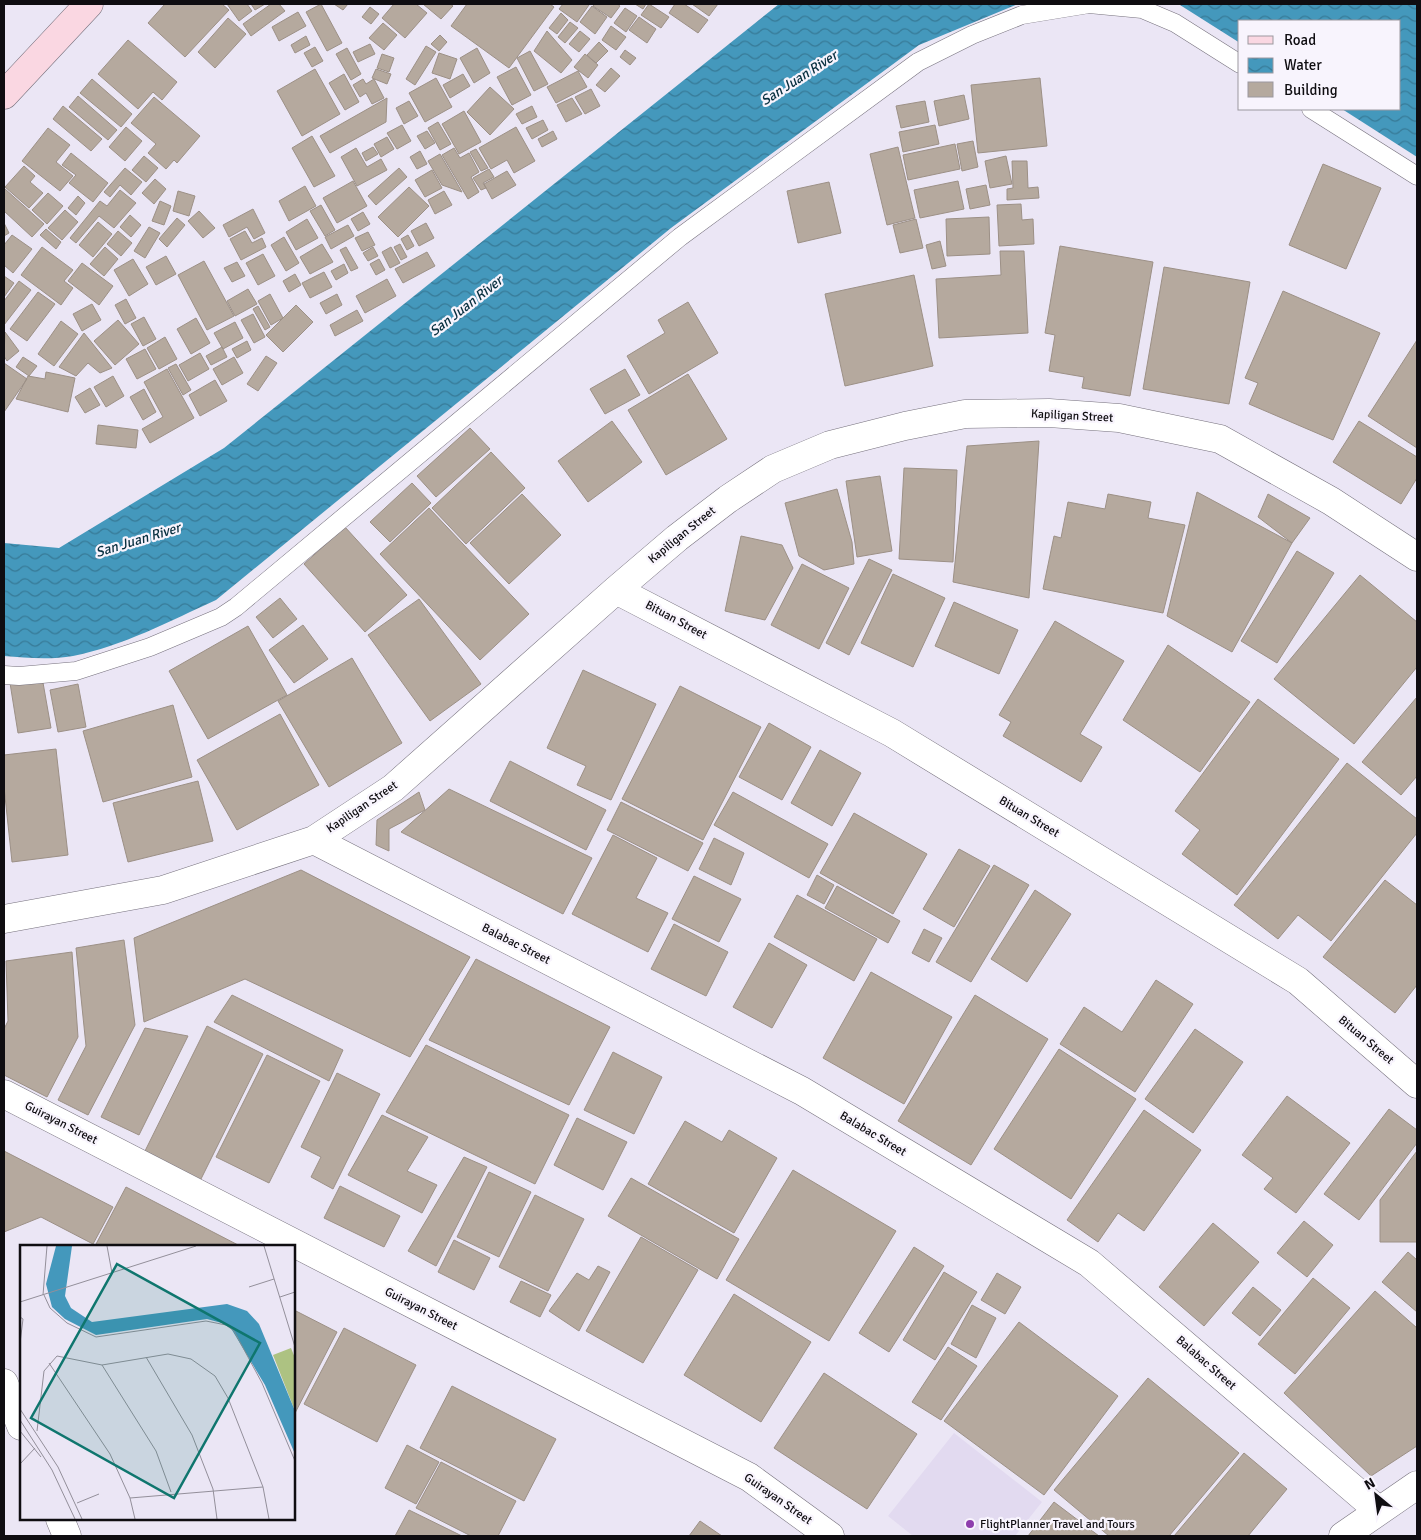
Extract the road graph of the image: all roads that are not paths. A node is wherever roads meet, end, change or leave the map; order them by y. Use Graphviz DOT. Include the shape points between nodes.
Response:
graph roads {
  1 [pos="88,4"];
  2 [pos="1238,63"];
  3 [pos="4,95"];
  4 [pos="1313,110"];
  5 [pos="1417,176"];
  6 [pos="1417,557"];
  7 [pos="616,590"];
  8 [pos="4,675"];
  9 [pos="314,840"];
  10 [pos="4,920"];
  11 [pos="1417,1084"];
  12 [pos="4,1094"];
  13 [pos="4,1383"];
  14 [pos="20,1423"];
  15 [pos="1417,1485"];
  16 [pos="1378,1510"];
  17 [pos="60,1520"];
  18 [pos="67,1536"];
  19 [pos="830,1536"];
  20 [pos="1343,1536"];
  1 -- 3 [label="main road"];
  2 -- 8 [label="lane" via="1175,23 1142,9 1090,4 1022,15 972,35 918,62 680,237 221,617 150,647 76,671"];
  4 -- 5 [label="lane"];
  6 -- 7 [label="street, Kapiligan Street" via="1332,501 1220,439 1119,418 1049,413 966,414 830,445 774,469 706,516"];
  7 -- 9 [label="street, Kapiligan Street" via="393,788"];
  7 -- 11 [label="street, Bituan Street" via="892,733 1289,976"];
  9 -- 10 [label="street, Kapiligan Street" via="163,890"];
  9 -- 16 [label="street, Balabac Street" via="802,1091 1089,1263"];
  12 -- 19 [label="street, Guirayan Street" via="749,1477"];
  13 -- 14 [label="street"];
  15 -- 16 [label="street"];
  16 -- 20 [label="street"];
  17 -- 18 [label="street"];
}
